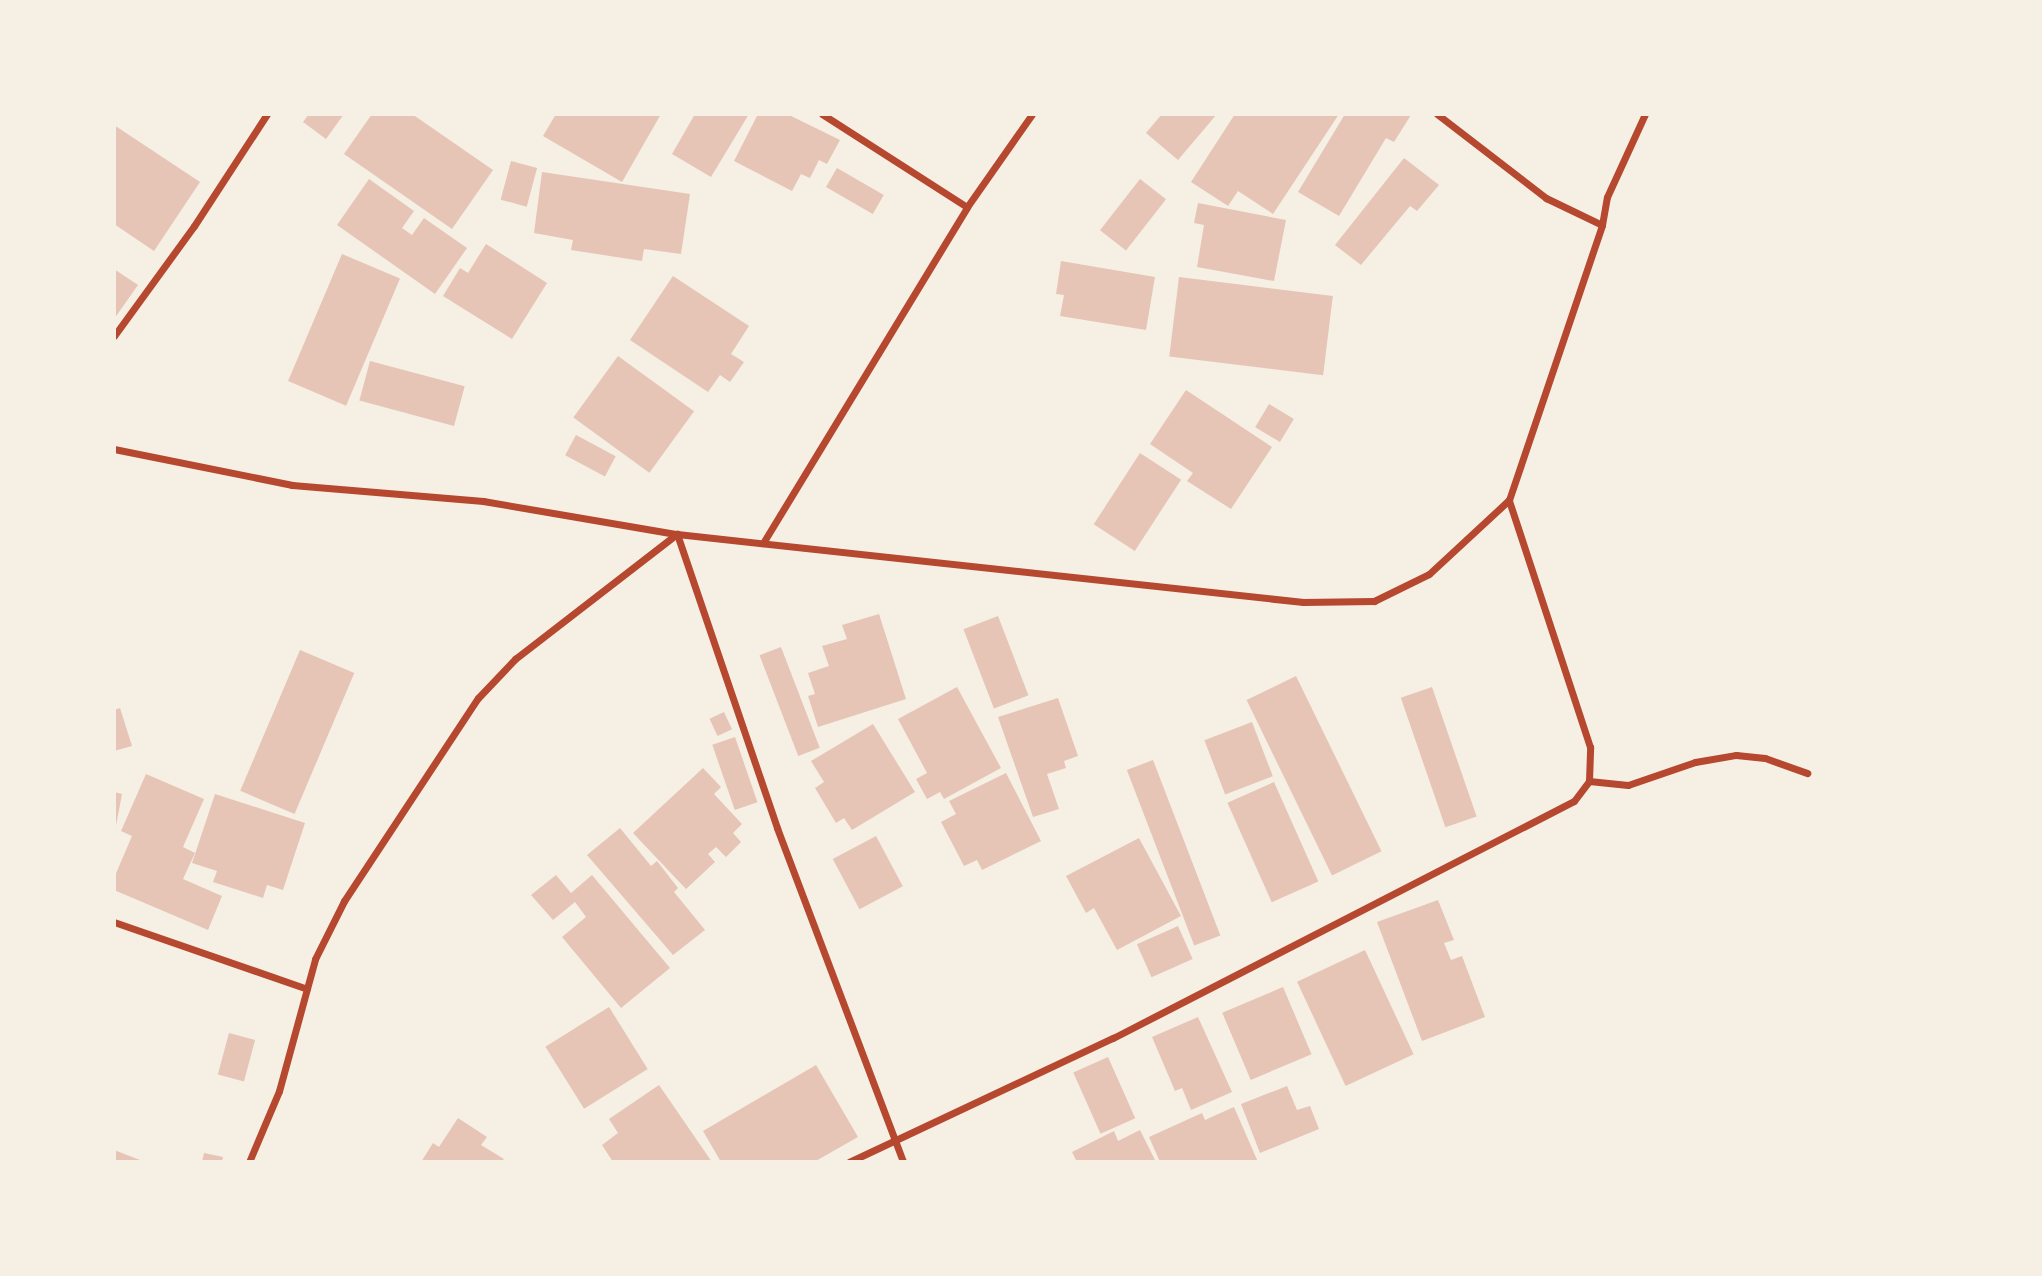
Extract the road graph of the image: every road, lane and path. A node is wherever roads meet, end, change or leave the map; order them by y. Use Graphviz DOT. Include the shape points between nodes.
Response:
graph roads {
  1 [pos="267,114"];
  2 [pos="822,114"];
  3 [pos="1032,114"];
  4 [pos="1437,114"];
  5 [pos="1645,114"];
  6 [pos="967,207"];
  7 [pos="1602,225"];
  8 [pos="114,336"];
  9 [pos="114,449"];
  10 [pos="1509,500"];
  11 [pos="677,534"];
  12 [pos="763,544"];
  13 [pos="1807,773"];
  14 [pos="1589,781"];
  15 [pos="114,922"];
  16 [pos="307,989"];
  17 [pos="895,1143"];
  18 [pos="249,1162"];
  19 [pos="849,1162"];
  20 [pos="903,1162"];
  1 -- 8 [label="street"];
  2 -- 6 [label="street"];
  3 -- 6 [label="street"];
  4 -- 7 [label="street" via="1546,198"];
  5 -- 7 [label="street" via="1607,197"];
  6 -- 12 [label="street"];
  7 -- 10 [label="street"];
  9 -- 11 [label="street" via="292,485 483,501"];
  10 -- 12 [label="street" via="1429,574 1374,601 1303,602"];
  10 -- 14 [label="street" via="1586,730"];
  11 -- 12 [label="street"];
  11 -- 16 [label="street" via="515,659 478,698 344,901 315,959"];
  11 -- 17 [label="street" via="777,828"];
  13 -- 14 [label="street" via="1765,758 1736,755 1695,762 1628,786"];
  14 -- 17 [label="street" via="1574,801 1113,1038"];
  15 -- 16 [label="street"];
  16 -- 18 [label="street" via="279,1091"];
  17 -- 19 [label="street"];
  17 -- 20 [label="street"];
}
